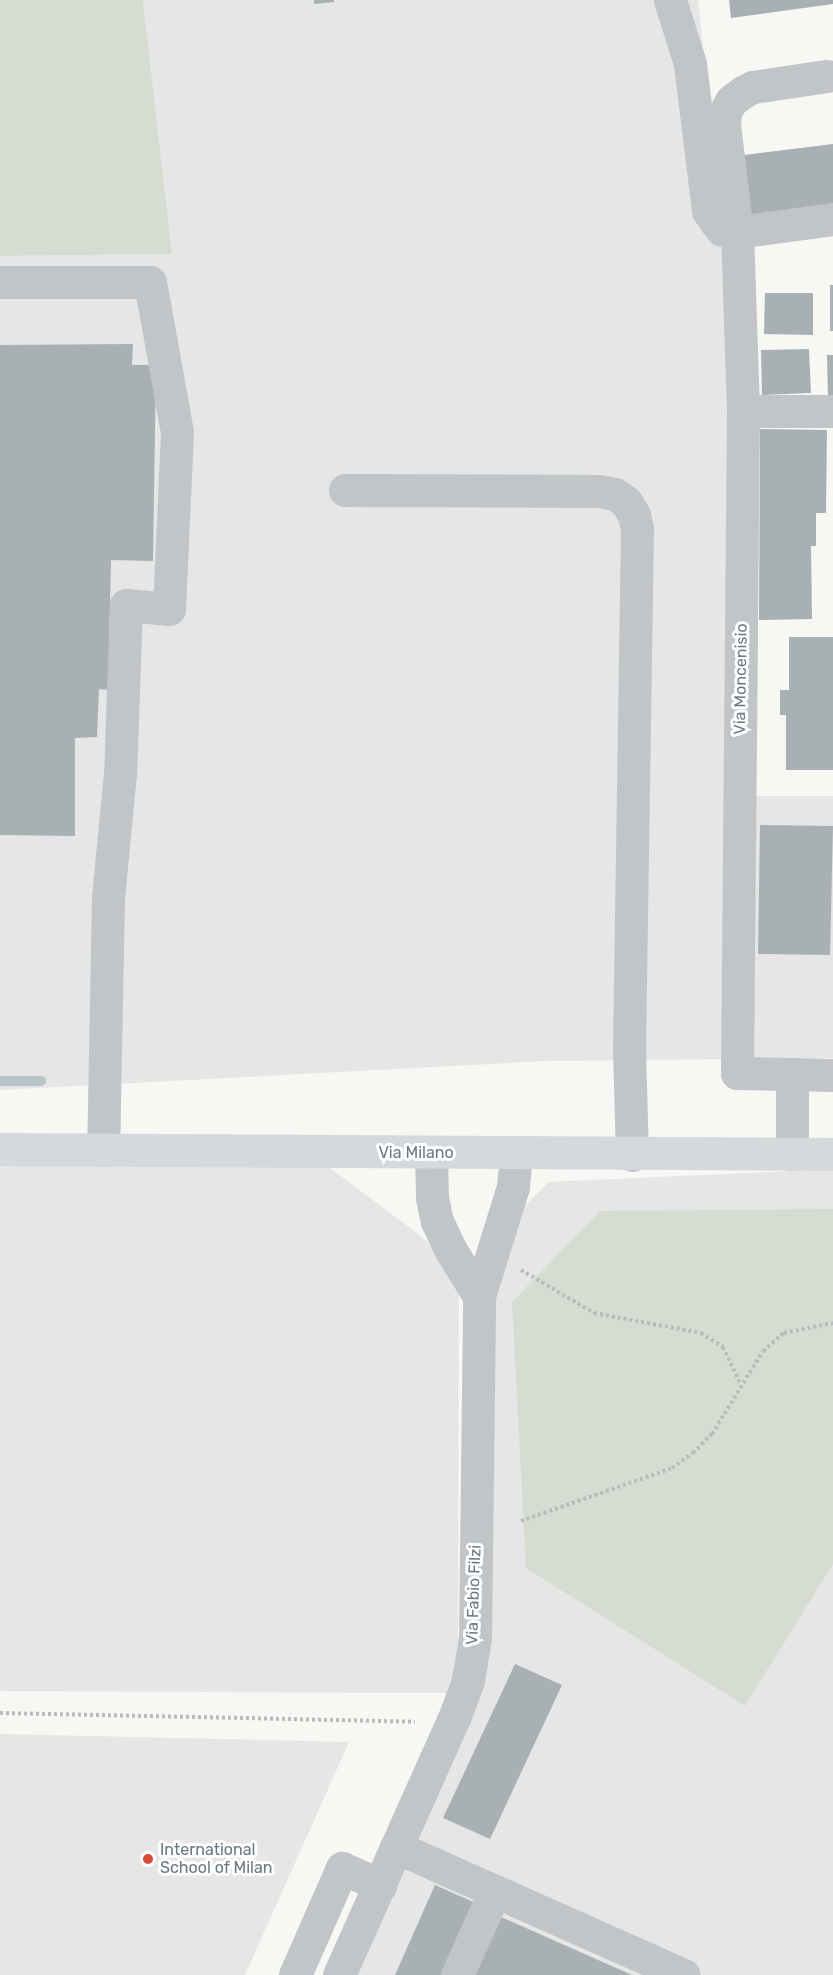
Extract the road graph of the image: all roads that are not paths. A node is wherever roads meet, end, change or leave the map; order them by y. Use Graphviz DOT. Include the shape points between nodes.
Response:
graph roads {
  1 [pos="670,0"];
  2 [pos="826,76"];
  3 [pos="833,219"];
  4 [pos="736,232"];
  5 [pos="0,282"];
  6 [pos="743,411"];
  7 [pos="833,411"];
  8 [pos="345,490"];
  9 [pos="792,1074"];
  10 [pos="833,1075"];
  11 [pos="0,1149"];
  12 [pos="103,1150"];
  13 [pos="431,1154"];
  14 [pos="516,1154"];
  15 [pos="792,1154"];
  16 [pos="833,1154"];
  17 [pos="632,1155"];
  18 [pos="479,1296"];
  19 [pos="396,1847"];
  20 [pos="380,1885"];
  21 [pos="495,1891"];
  22 [pos="295,1975"];
  23 [pos="339,1975"];
  24 [pos="457,1975"];
  25 [pos="684,1975"];
  1 -- 4 [label="street" via="690,64 708,211 722,230"];
  2 -- 4 [label="street, Via Moncenisio" via="753,87 731,100 724,123"];
  3 -- 4 [label="street"];
  4 -- 6 [label="street, Via Moncenisio"];
  5 -- 12 [label="street" via="150,282 177,432 169,609 126,605 120,774 108,897"];
  6 -- 7 [label="street"];
  6 -- 9 [label="street, Via Moncenisio" via="737,1073"];
  8 -- 17 [label="street" via="599,491 620,498 634,515 637,552 628,1049"];
  9 -- 10 [label="street"];
  9 -- 15 [label="street"];
  11 -- 12 [label="main road, Via Milano"];
  12 -- 13 [label="main road, Via Milano"];
  13 -- 14 [label="main road, Via Milano"];
  13 -- 18 [label="street" via="437,1221"];
  14 -- 17 [label="main road, Via Milano"];
  14 -- 18 [label="street, Via Fabio Filzi" via="513,1187"];
  15 -- 16 [label="main road, Via Milano"];
  15 -- 17 [label="main road, Via Milano"];
  18 -- 19 [label="street, Via Fabio Filzi" via="475,1638 468,1680 455,1716"];
  19 -- 20 [label="street, Via Fabio Filzi"];
  19 -- 21 [label="street"];
  20 -- 22 [label="street" via="342,1868"];
  20 -- 23 [label="street, Via Fabio Filzi"];
  21 -- 24 [label="street"];
  21 -- 25 [label="street"];
}
